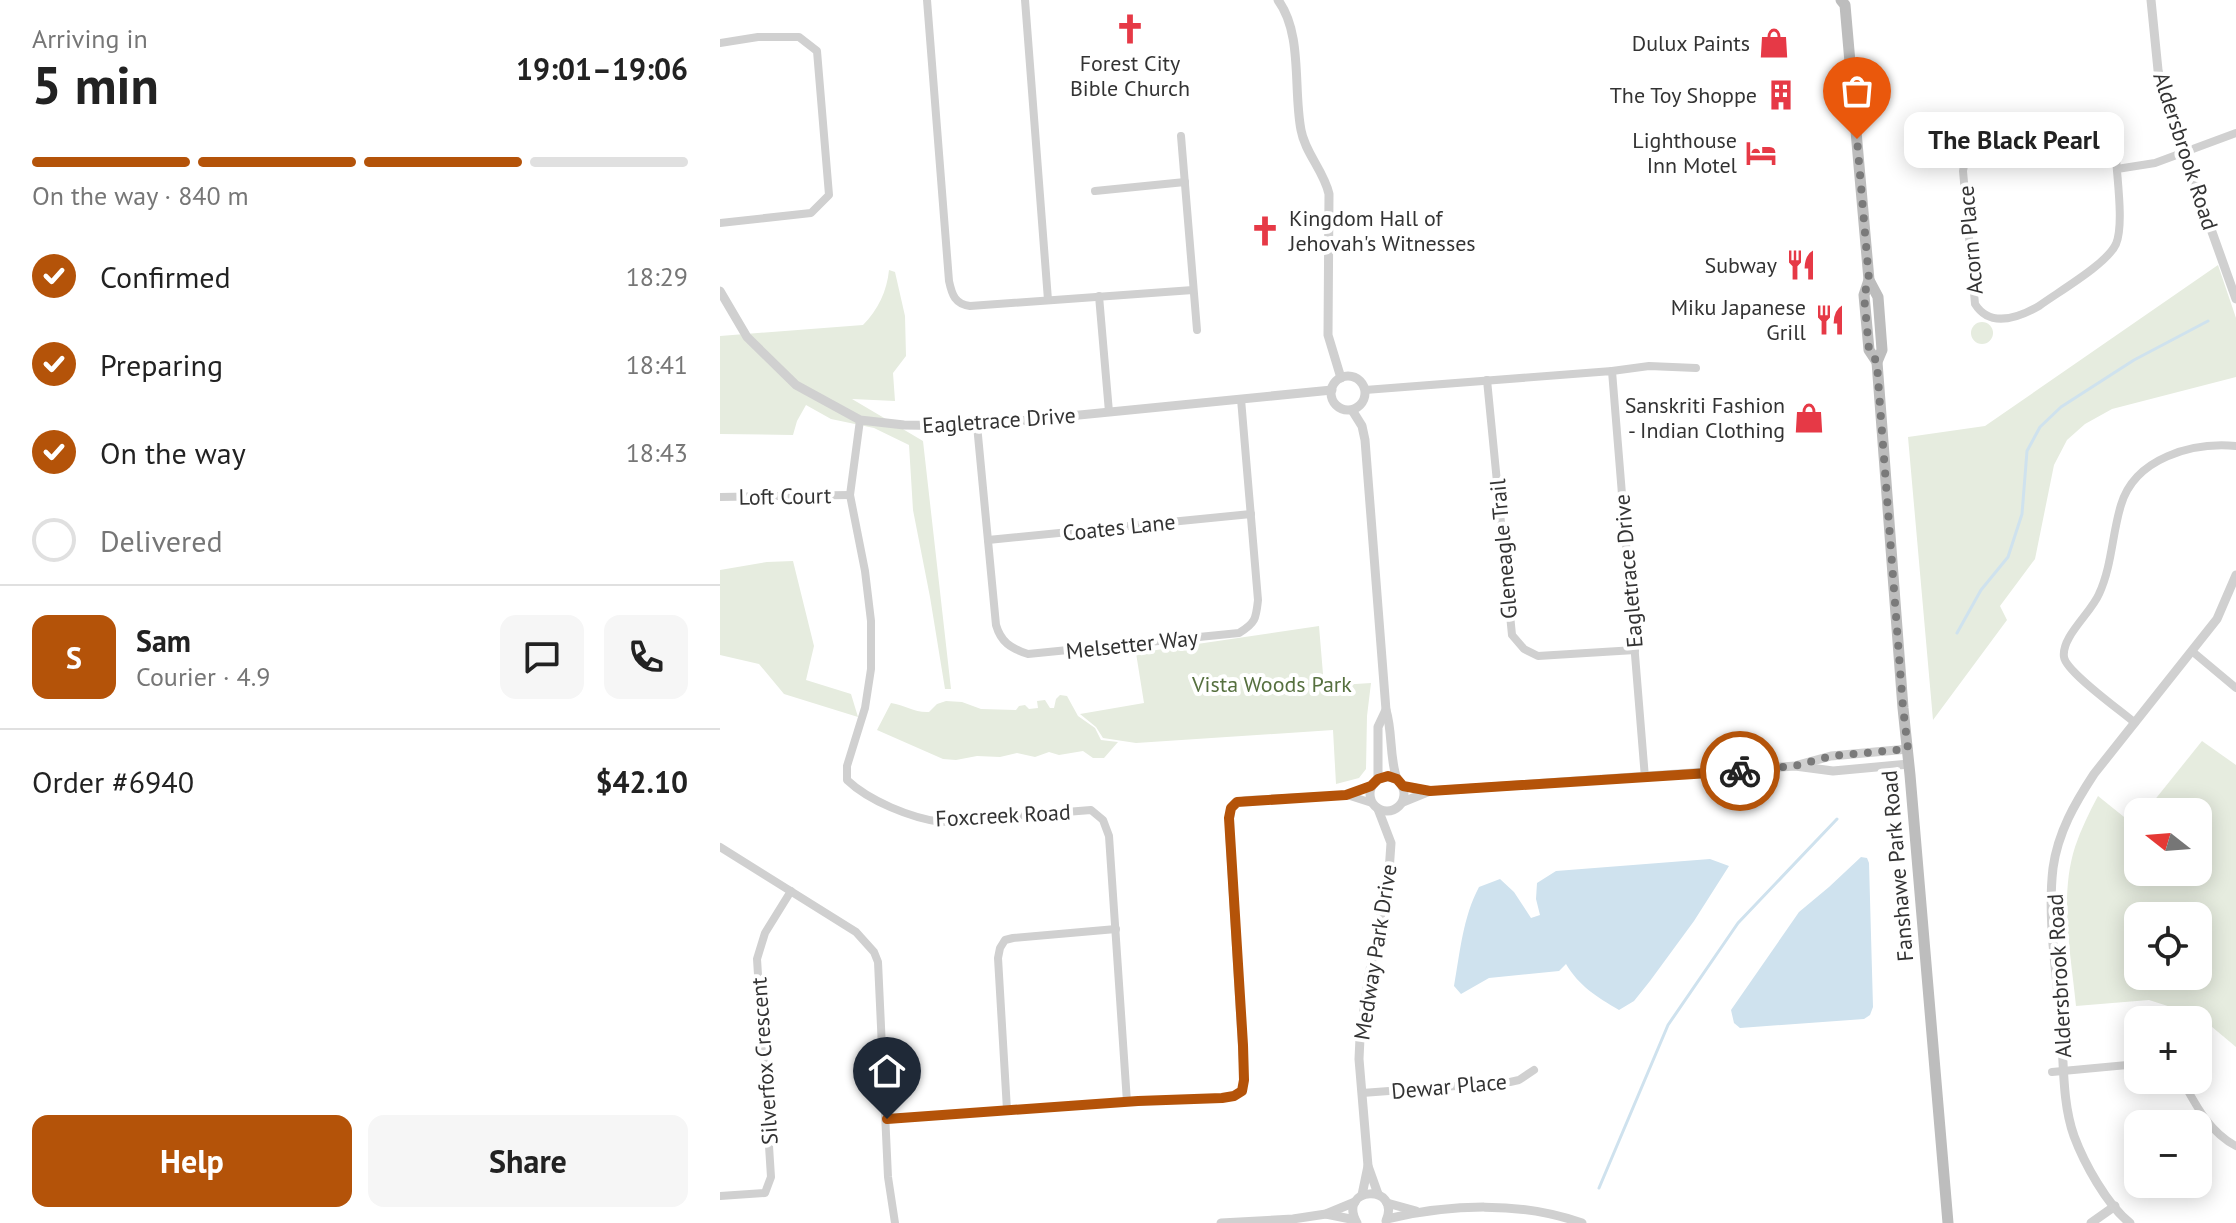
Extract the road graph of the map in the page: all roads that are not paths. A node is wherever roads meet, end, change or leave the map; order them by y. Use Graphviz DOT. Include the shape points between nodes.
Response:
graph roads {
  1 [pos="927,0"];
  2 [pos="1025,0"];
  3 [pos="1278,0"];
  4 [pos="2151,0"];
  5 [pos="1845,2"];
  6 [pos="720,43"];
  7 [pos="2236,133"];
  8 [pos="1181,136"];
  9 [pos="2183,153"];
  10 [pos="2117,169"];
  11 [pos="1185,182"];
  12 [pos="1095,191"];
  13 [pos="720,223"];
  14 [pos="1193,290"];
  15 [pos="720,291"];
  16 [pos="1099,296"];
  17 [pos="2236,299"];
  18 [pos="1048,300"];
  19 [pos="1197,330"];
  20 [pos="1696,368"];
  21 [pos="1612,371"];
  22 [pos="1341,378"];
  23 [pos="1487,380"];
  24 [pos="1332,390"];
  25 [pos="1365,390"];
  26 [pos="1241,399"];
  27 [pos="1352,410"];
  28 [pos="1109,412"];
  29 [pos="860,420"];
  30 [pos="977,425"];
  31 [pos="2236,446"];
  32 [pos="850,495"];
  33 [pos="720,497"];
  34 [pos="1251,514"];
  35 [pos="988,540"];
  36 [pos="2236,575"];
  37 [pos="1635,650"];
  38 [pos="2193,652"];
  39 [pos="2236,688"];
  40 [pos="1386,710"];
  41 [pos="2135,723"];
  42 [pos="1908,749"];
  43 [pos="1909,764"];
  44 [pos="1795,766"];
  45 [pos="1645,778"];
  46 [pos="1375,783"];
  47 [pos="1400,783"];
  48 [pos="1430,791"];
  49 [pos="1346,795"];
  50 [pos="1400,805"];
  51 [pos="1375,806"];
  52 [pos="1389,834"];
  53 [pos="720,847"];
  54 [pos="791,891"];
  55 [pos="1116,929"];
  56 [pos="2124,1065"];
  57 [pos="1534,1070"];
  58 [pos="2065,1071"];
  59 [pos="2052,1072"];
  60 [pos="1362,1093"];
  61 [pos="2191,1094"];
  62 [pos="1127,1102"];
  63 [pos="1007,1110"];
  64 [pos="887,1119"];
  65 [pos="2236,1146"];
  66 [pos="1368,1166"];
  67 [pos="1378,1194"];
  68 [pos="720,1196"];
  69 [pos="1358,1199"];
  70 [pos="1387,1203"];
  71 [pos="2115,1206"];
  72 [pos="1420,1212"];
  73 [pos="1326,1214"];
  74 [pos="1386,1221"];
  75 [pos="1356,1222"];
  76 [pos="895,1223"];
  77 [pos="1221,1223"];
  78 [pos="1582,1223"];
  79 [pos="1948,1223"];
  80 [pos="2091,1223"];
  81 [pos="2130,1223"];
  1 -- 18 [label="street" via="953,297 970,306"];
  2 -- 18 [label="street"];
  3 -- 22 [label="street" via="1292,28 1301,131 1329,194 1328,335"];
  4 -- 9 [label="street, Aldersbrook Road" via="2163,95"];
  5 -- 42 [label="main road, Fanshawe Park Road" via="1869,280 1864,295 1869,350 1877,362"];
  6 -- 13 [label="street" via="799,37 817,51 829,195 811,213"];
  7 -- 9 [label="street"];
  8 -- 11 [label="street"];
  9 -- 10 [label="street"];
  9 -- 17 [label="street, Aldersbrook Road"];
  10 -- 10 [label="street, Acorn Place" via="2112,147 2088,133 1982,142 1970,152 1963,171 1975,304 1983,314 2003,319 2029,312 2111,252 2119,227"];
  11 -- 12 [label="street"];
  11 -- 14 [label="street"];
  14 -- 16 [label="street"];
  14 -- 19 [label="street"];
  15 -- 29 [label="street, Eagletrace Drive" via="747,337 796,385"];
  16 -- 18 [label="street"];
  16 -- 28 [label="street"];
  20 -- 21 [label="street"];
  21 -- 23 [label="street"];
  21 -- 37 [label="street, Eagletrace Drive"];
  22 -- 24 [label="street"];
  22 -- 25 [label="street" via="1358,379"];
  23 -- 25 [label="street"];
  23 -- 37 [label="street, Gleneagle Trail" via="1512,635 1538,656"];
  24 -- 26 [label="street, Eagletrace Drive"];
  24 -- 27 [label="street" via="1334,403"];
  25 -- 27 [label="street" via="1363,403"];
  26 -- 28 [label="street, Eagletrace Drive"];
  26 -- 34 [label="street, Melsetter Way"];
  27 -- 40 [label="street" via="1365,440"];
  28 -- 30 [label="street, Eagletrace Drive"];
  29 -- 30 [label="street, Eagletrace Drive"];
  29 -- 32 [label="street, Foxcreek Road"];
  30 -- 35 [label="street, Melsetter Way"];
  31 -- 41 [label="street" via="2178,452 2157,460 2136,478 2120,507 2100,593 2064,648 2073,672"];
  32 -- 33 [label="street, Loft Court"];
  32 -- 55 [label="street, Foxcreek Road" via="872,637 865,708 847,780 909,814 941,822 1091,810 1103,820 1109,836"];
  34 -- 35 [label="street, Coates Lane"];
  34 -- 35 [label="street, Melsetter Way" via="1258,600 1251,626 1239,633 1028,654 1001,639 996,625"];
  36 -- 38 [label="street, Aldersbrook Road" via="2217,619"];
  37 -- 45 [label="street, Eagletrace Drive"];
  38 -- 39 [label="street"];
  38 -- 41 [label="street, Aldersbrook Road"];
  40 -- 46 [label="street" via="1378,727"];
  40 -- 47 [label="street" via="1393,768"];
  41 -- 58 [label="street, Aldersbrook Road" via="2078,798 2062,829 2053,868"];
  42 -- 43 [label="main road, Fanshawe Park Road"];
  42 -- 44 [label="street" via="1831,756"];
  43 -- 44 [label="street" via="1833,771"];
  43 -- 79 [label="main road, Fanshawe Park Road"];
  44 -- 45 [label="street"];
  45 -- 48 [label="street"];
  46 -- 47 [label="street" via="1388,776"];
  46 -- 49 [label="street"];
  46 -- 51 [label="street" via="1370,792"];
  47 -- 48 [label="street"];
  47 -- 50 [label="street" via="1405,797"];
  48 -- 50 [label="street"];
  49 -- 51 [label="street"];
  49 -- 62 [label="street" via="1247,800 1231,808 1242,1091 1222,1098"];
  50 -- 51 [label="street" via="1388,812"];
  50 -- 52 [label="street, Medway Park Drive"];
  51 -- 52 [label="street, Medway Park Drive"];
  52 -- 60 [label="street, Medway Park Drive" via="1389,872 1360,1038"];
  53 -- 54 [label="street"];
  54 -- 64 [label="street" via="856,932 874,952"];
  54 -- 68 [label="street, Silverfox Crescent" via="765,933 757,959 771,1177 765,1193"];
  55 -- 62 [label="street, Foxcreek Road"];
  55 -- 63 [label="street" via="1013,938 1000,948"];
  56 -- 58 [label="street"];
  57 -- 60 [label="street, Dewar Place" via="1510,1082"];
  58 -- 59 [label="street"];
  58 -- 71 [label="street, Aldersbrook Road" via="2074,1135"];
  60 -- 66 [label="street, Medway Park Drive"];
  61 -- 65 [label="street" via="2209,1123"];
  62 -- 63 [label="street"];
  63 -- 64 [label="street"];
  64 -- 76 [label="street"];
  66 -- 67 [label="street, Medway Park Drive"];
  66 -- 69 [label="street, Medway Park Drive"];
  67 -- 69 [label="street"];
  67 -- 70 [label="street"];
  69 -- 73 [label="street"];
  69 -- 75 [label="street, Medway Park Drive" via="1353,1208"];
  70 -- 72 [label="street"];
  70 -- 74 [label="street"];
  71 -- 80 [label="street"];
  71 -- 81 [label="street, Aldersbrook Road"];
  72 -- 74 [label="street"];
  72 -- 78 [label="street" via="1498,1207"];
  73 -- 75 [label="street"];
  73 -- 77 [label="street"];
}
